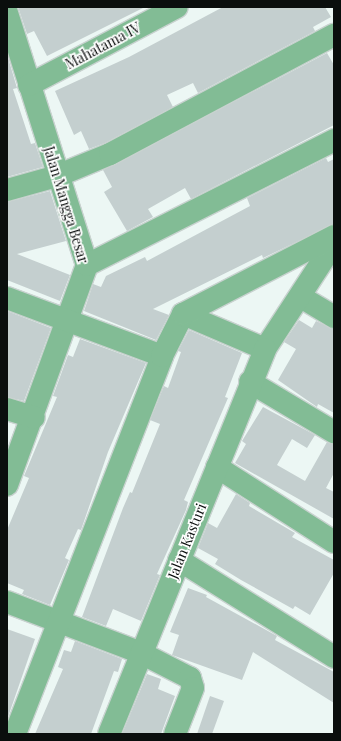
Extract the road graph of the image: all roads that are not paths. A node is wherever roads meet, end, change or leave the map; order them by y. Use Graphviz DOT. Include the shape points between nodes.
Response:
graph roads {
  1 [pos="177,7"];
  2 [pos="7,13"];
  3 [pos="334,35"];
  4 [pos="29,85"];
  5 [pos="334,140"];
  6 [pos="57,176"];
  7 [pos="7,190"];
  8 [pos="334,236"];
  9 [pos="334,243"];
  10 [pos="87,265"];
  11 [pos="301,297"];
  12 [pos="7,298"];
  13 [pos="183,314"];
  14 [pos="334,317"];
  15 [pos="66,322"];
  16 [pos="265,349"];
  17 [pos="162,356"];
  18 [pos="250,382"];
  19 [pos="7,409"];
  20 [pos="34,417"];
  21 [pos="334,432"];
  22 [pos="217,467"];
  23 [pos="7,485"];
  24 [pos="334,542"];
  25 [pos="179,560"];
  26 [pos="7,602"];
  27 [pos="59,623"];
  28 [pos="141,653"];
  29 [pos="334,657"];
  30 [pos="15,734"];
  31 [pos="109,734"];
  32 [pos="175,734"];
  1 -- 4 [label="street, Mahatama IV"];
  2 -- 4 [label="street, Jalan Mangga Besar"];
  3 -- 6 [label="street" via="110,154"];
  4 -- 6 [label="street, Jalan Mangga Besar"];
  5 -- 10 [label="street"];
  6 -- 7 [label="street"];
  6 -- 10 [label="street, Jalan Mangga Besar"];
  8 -- 13 [label="street"];
  9 -- 11 [label="street, Jalan Kasturi"];
  10 -- 15 [label="street, Jalan Mangga Besar"];
  11 -- 14 [label="street"];
  11 -- 16 [label="street, Jalan Kasturi"];
  12 -- 15 [label="street"];
  13 -- 16 [label="street"];
  13 -- 17 [label="street"];
  15 -- 17 [label="street"];
  15 -- 20 [label="street, Jalan Mangga Besar"];
  16 -- 18 [label="street, Jalan Kasturi"];
  17 -- 27 [label="street"];
  18 -- 21 [label="street"];
  18 -- 22 [label="street, Jalan Kasturi"];
  19 -- 20 [label="street"];
  20 -- 23 [label="street, Jalan Mangga Besar"];
  22 -- 24 [label="street"];
  22 -- 25 [label="street, Jalan Kasturi"];
  25 -- 28 [label="street, Jalan Kasturi"];
  25 -- 29 [label="street"];
  26 -- 27 [label="street"];
  27 -- 28 [label="street"];
  27 -- 30 [label="street"];
  28 -- 31 [label="street, Jalan Kasturi"];
  28 -- 32 [label="street" via="186,676 193,684"];
}
